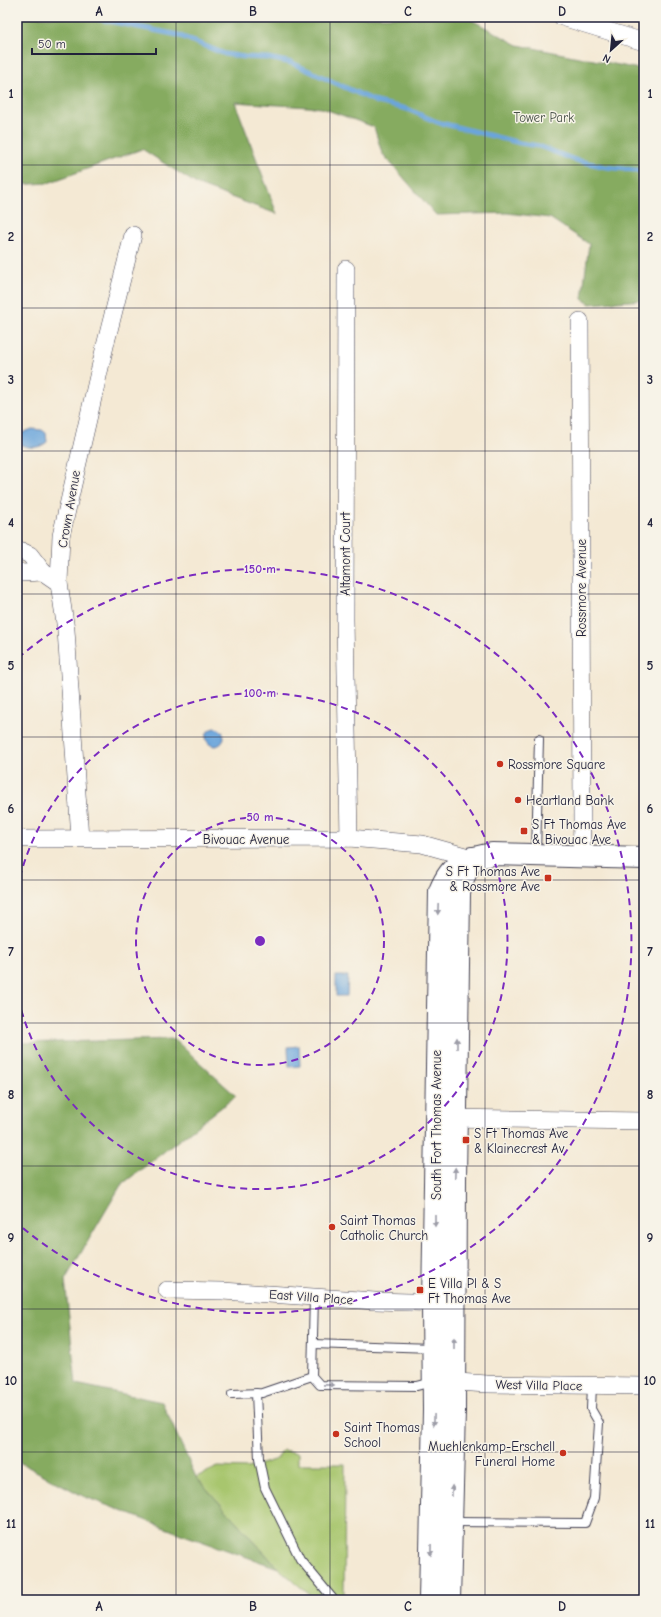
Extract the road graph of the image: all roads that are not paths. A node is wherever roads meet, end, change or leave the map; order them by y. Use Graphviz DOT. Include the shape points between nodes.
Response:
graph roads {
  1 [pos="562,17"];
  2 [pos="644,42"];
  3 [pos="133,234"];
  4 [pos="346,269"];
  5 [pos="580,321"];
  6 [pos="17,549"];
  7 [pos="17,571"];
  8 [pos="43,572"];
  9 [pos="59,583"];
  10 [pos="539,739"];
  11 [pos="80,838"];
  12 [pos="349,838"];
  13 [pos="17,839"];
  14 [pos="536,855"];
  15 [pos="581,856"];
  16 [pos="472,858"];
  17 [pos="644,858"];
  18 [pos="446,1118"];
  19 [pos="644,1121"];
  20 [pos="167,1290"];
  21 [pos="314,1297"];
  22 [pos="444,1303"];
  23 [pos="313,1344"];
  24 [pos="434,1348"];
  25 [pos="312,1376"];
  26 [pos="445,1382"];
  27 [pos="592,1385"];
  28 [pos="644,1386"];
  29 [pos="256,1393"];
  30 [pos="232,1394"];
  31 [pos="442,1522"];
  32 [pos="334,1600"];
  33 [pos="430,1600"];
  34 [pos="449,1600"];
  1 -- 2 [label="street"];
  3 -- 9 [label="street, Crown Avenue" via="104,346 61,536"];
  4 -- 12 [label="street, Altamont Court" via="345,620"];
  5 -- 15 [label="street, Rossmore Avenue"];
  6 -- 8 [label="street" via="30,555"];
  7 -- 8 [label="street"];
  8 -- 9 [label="street"];
  9 -- 11 [label="street, Crown Avenue" via="66,630"];
  10 -- 14 [label="lane"];
  11 -- 12 [label="street, Bivouac Avenue"];
  11 -- 13 [label="street, Bivouac Avenue"];
  12 -- 16 [label="street, Bivouac Avenue" via="422,844"];
  14 -- 15 [label="main road, South Fort Thomas Avenue"];
  14 -- 16 [label="main road, South Fort Thomas Avenue" via="492,854"];
  15 -- 17 [label="main road, South Fort Thomas Avenue"];
  16 -- 18 [label="main road, South Fort Thomas Avenue" via="455,866 447,875 440,891"];
  18 -- 19 [label="street"];
  18 -- 22 [label="main road, South Fort Thomas Avenue"];
  20 -- 21 [label="street, East Villa Place"];
  21 -- 22 [label="street, East Villa Place"];
  21 -- 23 [label="lane"];
  22 -- 24 [label="main road, South Fort Thomas Avenue"];
  26 -- 22 [label="main road, South Fort Thomas Avenue, one-way"];
  23 -- 24 [label="lane"];
  23 -- 25 [label="lane"];
  24 -- 26 [label="main road, South Fort Thomas Avenue"];
  25 -- 26 [label="lane, one-way" via="320,1385 417,1386"];
  25 -- 29 [label="lane"];
  26 -- 27 [label="street, West Villa Place"];
  26 -- 31 [label="main road, South Fort Thomas Avenue"];
  27 -- 28 [label="street, West Villa Place"];
  27 -- 31 [label="lane" via="592,1409 599,1423 594,1498 584,1524"];
  29 -- 30 [label="lane"];
  29 -- 32 [label="lane" via="258,1459 265,1488 300,1559"];
  31 -- 33 [label="main road, South Fort Thomas Avenue, one-way"];
  31 -- 34 [label="main road, South Fort Thomas Avenue"];
}
